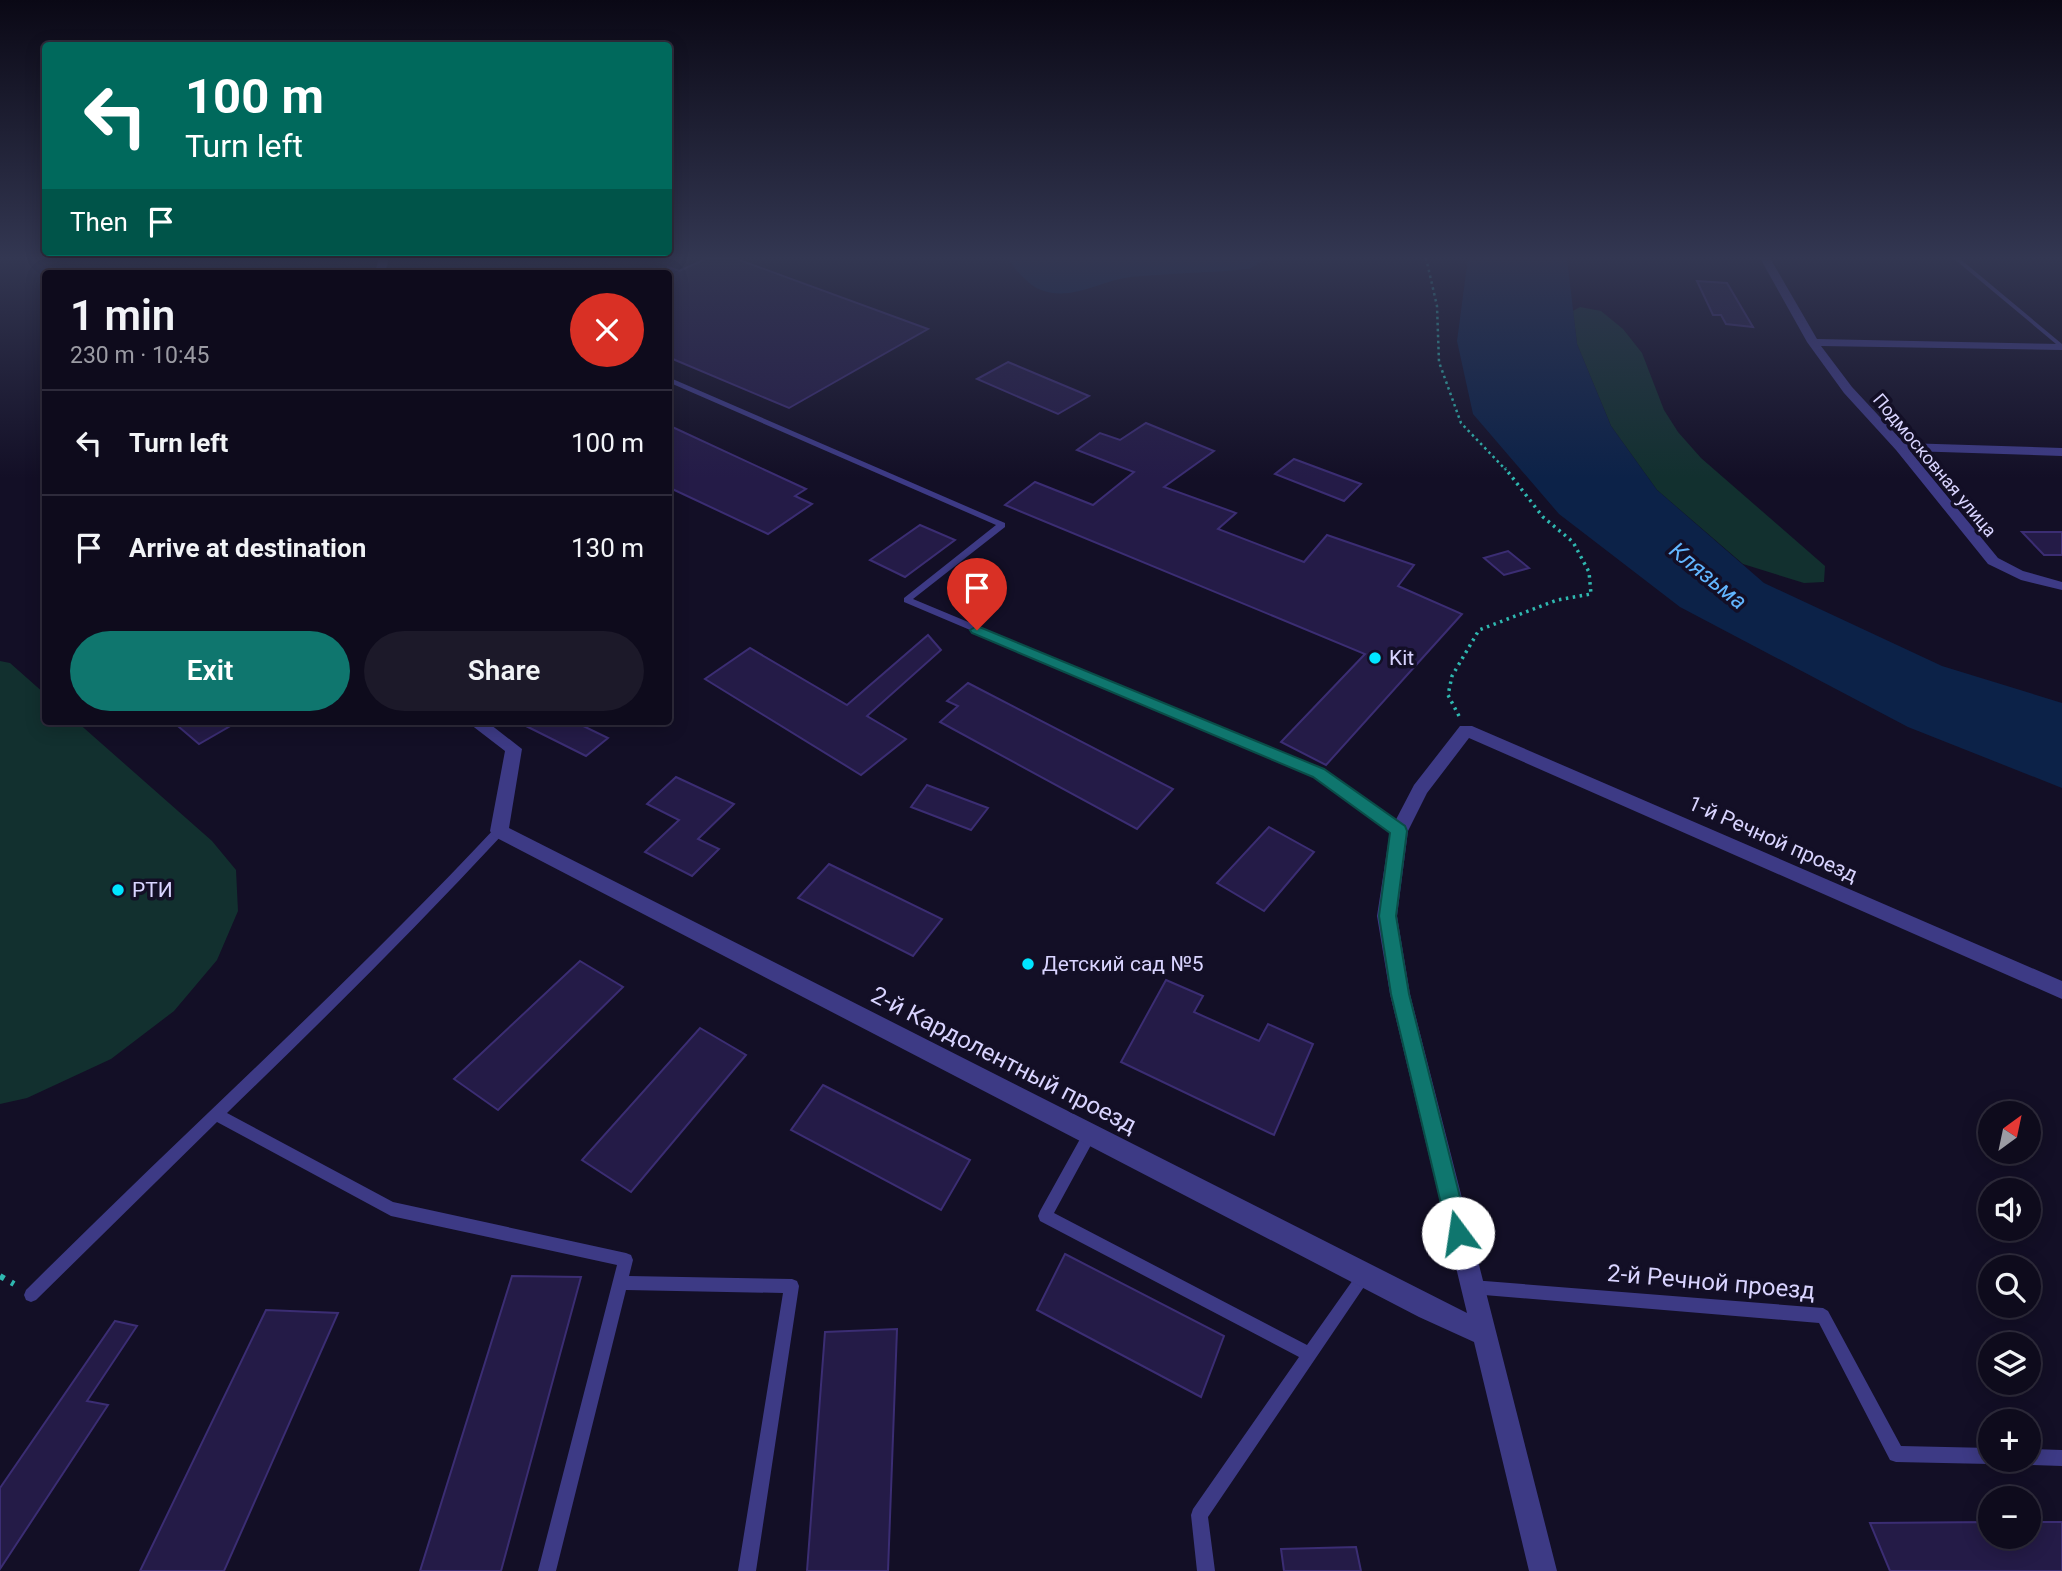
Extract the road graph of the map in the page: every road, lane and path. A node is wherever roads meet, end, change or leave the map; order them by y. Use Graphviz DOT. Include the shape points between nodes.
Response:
graph roads {
  1 [pos="1438,331"];
  2 [pos="1807,331"];
  3 [pos="2043,331"];
  4 [pos="1813,342"];
  5 [pos="2062,347"];
  6 [pos="672,381"];
  7 [pos="1900,447"];
  8 [pos="2062,452"];
  9 [pos="2062,586"];
  10 [pos="480,725"];
  11 [pos="1466,730"];
  12 [pos="499,831"];
  13 [pos="1399,831"];
  14 [pos="2062,990"];
  15 [pos="216,1114"];
  16 [pos="1090,1134"];
  17 [pos="1365,1275"];
  18 [pos="620,1283"];
  19 [pos="1471,1287"];
  20 [pos="31,1295"];
  21 [pos="1486,1335"];
  22 [pos="1310,1355"];
  23 [pos="1978,1456"];
  24 [pos="2041,1457"];
  25 [pos="2062,1458"];
  26 [pos="547,1571"];
  27 [pos="747,1571"];
  28 [pos="1206,1571"];
  29 [pos="1543,1571"];
  1 -- 11 [label="path" via="1439,362 1461,424 1544,517 1573,542 1589,572 1591,594 1558,600 1479,630 1452,676 1448,695"];
  2 -- 4 [label="street, Подмосковная улица"];
  3 -- 5 [label="lane"];
  4 -- 5 [label="street"];
  4 -- 7 [label="street, Подмосковная улица" via="1848,390"];
  6 -- 13 [label="lane" via="1002,524 907,600 1318,773"];
  7 -- 8 [label="street"];
  7 -- 9 [label="street, Подмосковная улица" via="1993,561 2032,581"];
  10 -- 12 [label="street" via="514,749"];
  11 -- 13 [label="street" via="1420,790"];
  11 -- 14 [label="street, 1-й Речной проезд"];
  12 -- 15 [label="lane" via="425,913"];
  12 -- 16 [label="street, 2-й Кардолентный проезд"];
  13 -- 19 [label="street" via="1387,916 1400,994"];
  15 -- 18 [label="lane" via="391,1209 626,1260"];
  15 -- 20 [label="lane"];
  16 -- 17 [label="street, 2-й Кардолентный проезд"];
  16 -- 22 [label="lane" via="1045,1216"];
  17 -- 21 [label="street, 2-й Кардолентный проезд"];
  17 -- 22 [label="lane"];
  18 -- 26 [label="lane"];
  18 -- 27 [label="lane" via="792,1286"];
  19 -- 21 [label="street"];
  19 -- 23 [label="lane, 2-й Речной проезд" via="1823,1316 1896,1454"];
  21 -- 29 [label="street"];
  22 -- 28 [label="lane" via="1199,1515"];
  24 -- 25 [label="lane"];
}
